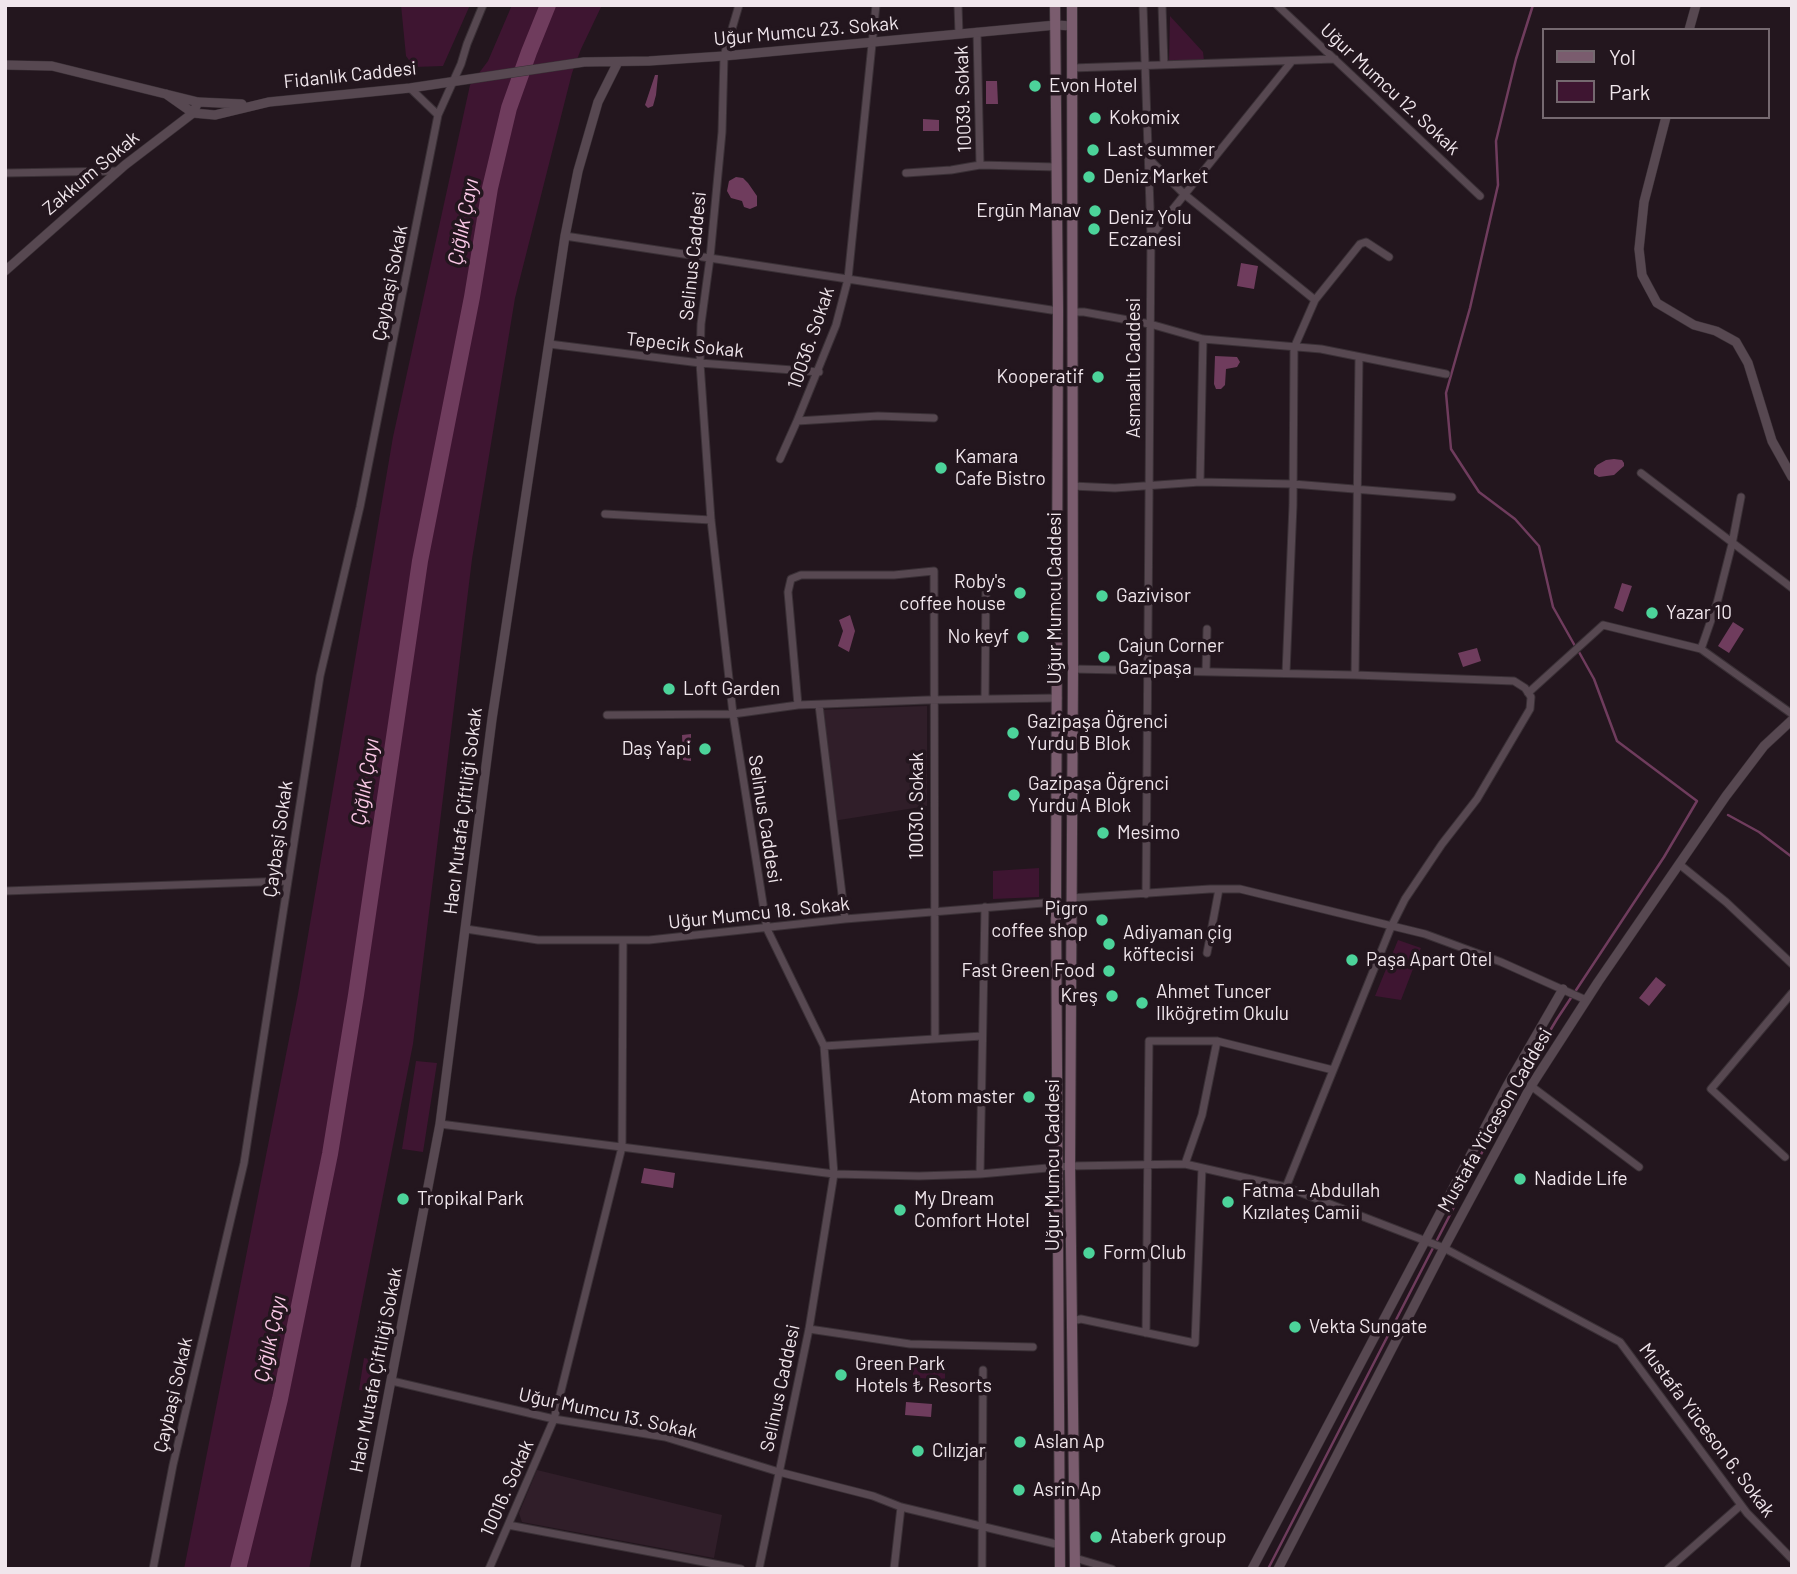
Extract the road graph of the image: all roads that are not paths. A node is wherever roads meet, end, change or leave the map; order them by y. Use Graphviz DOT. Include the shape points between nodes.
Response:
graph roads {
  1 [pos="483,5"];
  2 [pos="740,5"];
  3 [pos="876,5"];
  4 [pos="958,5"];
  5 [pos="1055,5"];
  6 [pos="1072,5"];
  7 [pos="1143,5"];
  8 [pos="1162,5"];
  9 [pos="1277,5"];
  10 [pos="1696,5"];
  11 [pos="1056,25"];
  12 [pos="1072,26"];
  13 [pos="1690,28"];
  14 [pos="977,33"];
  15 [pos="959,34"];
  16 [pos="873,44"];
  17 [pos="724,56"];
  18 [pos="1335,59"];
  19 [pos="1292,61"];
  20 [pos="584,62"];
  21 [pos="618,62"];
  22 [pos="5,65"];
  23 [pos="1164,65"];
  24 [pos="1144,66"];
  25 [pos="1072,68"];
  26 [pos="454,80"];
  27 [pos="410,88"];
  28 [pos="166,94"];
  29 [pos="198,102"];
  30 [pos="250,105"];
  31 [pos="193,113"];
  32 [pos="438,115"];
  33 [pos="1666,119"];
  34 [pos="1148,158"];
  35 [pos="980,165"];
  36 [pos="1057,167"];
  37 [pos="118,171"];
  38 [pos="5,173"];
  39 [pos="906,173"];
  40 [pos="1184,194"];
  41 [pos="1480,196"];
  42 [pos="565,236"];
  43 [pos="1151,236"];
  44 [pos="1390,257"];
  45 [pos="710,258"];
  46 [pos="5,271"];
  47 [pos="848,279"];
  48 [pos="1315,300"];
  49 [pos="1058,311"];
  50 [pos="1073,312"];
  51 [pos="1150,324"];
  52 [pos="1203,339"];
  53 [pos="549,344"];
  54 [pos="1294,348"];
  55 [pos="1359,357"];
  56 [pos="701,363"];
  57 [pos="819,372"];
  58 [pos="1446,374"];
  59 [pos="934,418"];
  60 [pos="797,421"];
  61 [pos="780,458"];
  62 [pos="1641,473"];
  63 [pos="1792,477"];
  64 [pos="1200,482"];
  65 [pos="1149,484"];
  66 [pos="1293,484"];
  67 [pos="1072,486"];
  68 [pos="1357,491"];
  69 [pos="1452,497"];
  70 [pos="1741,497"];
  71 [pos="605,514"];
  72 [pos="711,520"];
  73 [pos="1732,544"];
  74 [pos="986,582"];
  75 [pos="1792,588"];
  76 [pos="1207,629"];
  77 [pos="1701,649"];
  78 [pos="1073,669"];
  79 [pos="1147,670"];
  80 [pos="1206,671"];
  81 [pos="1286,673"];
  82 [pos="1355,675"];
  83 [pos="1528,693"];
  84 [pos="1058,698"];
  85 [pos="985,699"];
  86 [pos="933,700"];
  87 [pos="798,705"];
  88 [pos="819,705"];
  89 [pos="733,714"];
  90 [pos="607,715"];
  91 [pos="1792,717"];
  92 [pos="1679,864"];
  93 [pos="288,881"];
  94 [pos="1219,889"];
  95 [pos="5,891"];
  96 [pos="1146,894"];
  97 [pos="1071,898"];
  98 [pos="1056,902"];
  99 [pos="985,907"];
  100 [pos="934,912"];
  101 [pos="845,919"];
  102 [pos="1391,927"];
  103 [pos="466,929"];
  104 [pos="767,929"];
  105 [pos="623,940"];
  106 [pos="1207,953"];
  107 [pos="1792,964"];
  108 [pos="1566,990"];
  109 [pos="1792,993"];
  110 [pos="1587,1000"];
  111 [pos="1788,1004"];
  112 [pos="982,1036"];
  113 [pos="934,1039"];
  114 [pos="1217,1041"];
  115 [pos="824,1046"];
  116 [pos="1333,1070"];
  117 [pos="1531,1086"];
  118 [pos="440,1124"];
  119 [pos="622,1147"];
  120 [pos="1785,1157"];
  121 [pos="1149,1164"];
  122 [pos="1185,1164"];
  123 [pos="1070,1166"];
  124 [pos="1057,1167"];
  125 [pos="1639,1167"];
  126 [pos="1202,1168"];
  127 [pos="834,1174"];
  128 [pos="980,1174"];
  129 [pos="1286,1187"];
  130 [pos="1435,1245"];
  131 [pos="1072,1321"];
  132 [pos="809,1329"];
  133 [pos="1146,1333"];
  134 [pos="1033,1347"];
  135 [pos="983,1370"];
  136 [pos="392,1381"];
  137 [pos="554,1419"];
  138 [pos="779,1472"];
  139 [pos="1741,1505"];
  140 [pos="901,1507"];
  141 [pos="508,1525"];
  142 [pos="982,1525"];
  143 [pos="1060,1545"];
  144 [pos="1792,1559"];
  145 [pos="1075,1563"];
  146 [pos="716,1566"];
  147 [pos="153,1569"];
  148 [pos="355,1569"];
  149 [pos="489,1569"];
  150 [pos="741,1569"];
  151 [pos="760,1569"];
  152 [pos="894,1569"];
  153 [pos="982,1569"];
  154 [pos="1060,1569"];
  155 [pos="1112,1569"];
  156 [pos="1252,1569"];
  157 [pos="1278,1569"];
  158 [pos="1668,1569"];
  1 -- 26 [label="street, Çaybaşi Sokak"];
  2 -- 17 [label="street, Selinus Caddesi"];
  3 -- 16 [label="street, 10036. Sokak"];
  4 -- 15 [label="street"];
  5 -- 11 [label="main road, Uğur Mumcu Caddesi"];
  6 -- 12 [label="main road, Uğur Mumcu Caddesi"];
  7 -- 24 [label="street, Asmaaltı Caddesi"];
  8 -- 23 [label="street"];
  9 -- 18 [label="street, Uğur Mumcu 12. Sokak"];
  10 -- 13 [label="street"];
  11 -- 12 [label="street, Uğur Mumcu 23. Sokak"];
  11 -- 14 [label="street, Uğur Mumcu 23. Sokak"];
  11 -- 36 [label="main road, Uğur Mumcu Caddesi"];
  12 -- 25 [label="main road, Uğur Mumcu Caddesi"];
  14 -- 15 [label="street, Uğur Mumcu 23. Sokak"];
  14 -- 35 [label="street, 10039. Sokak"];
  15 -- 16 [label="street, Uğur Mumcu 23. Sokak"];
  16 -- 17 [label="street, Uğur Mumcu 23. Sokak"];
  16 -- 47 [label="street, 10036. Sokak"];
  17 -- 21 [label="street, Uğur Mumcu 23. Sokak"];
  17 -- 45 [label="street, Selinus Caddesi"];
  18 -- 19 [label="street"];
  18 -- 41 [label="street, Uğur Mumcu 12. Sokak"];
  19 -- 23 [label="street"];
  19 -- 40 [label="street"];
  20 -- 21 [label="street, Uğur Mumcu 23. Sokak"];
  20 -- 26 [label="street, Fidanlık Caddesi"];
  21 -- 42 [label="street, Hacı Mutafa Çiftliği Sokak" via="598,102"];
  22 -- 28 [label="street, Fidanlık Caddesi" via="52,66"];
  23 -- 24 [label="street"];
  24 -- 25 [label="street"];
  24 -- 34 [label="street, Asmaaltı Caddesi"];
  25 -- 50 [label="main road, Uğur Mumcu Caddesi"];
  26 -- 27 [label="street, Fidanlık Caddesi"];
  26 -- 32 [label="street, Çaybaşi Sokak"];
  27 -- 30 [label="street, Fidanlık Caddesi"];
  27 -- 32 [label="street"];
  28 -- 29 [label="street, Fidanlık Caddesi"];
  28 -- 31 [label="street, Fidanlık Caddesi"];
  29 -- 30 [label="street, Fidanlık Caddesi"];
  29 -- 31 [label="street, Zakkum Sokak"];
  30 -- 31 [label="street, Fidanlık Caddesi" via="215,115"];
  31 -- 37 [label="street, Zakkum Sokak"];
  32 -- 93 [label="street, Çaybaşi Sokak" via="360,507 320,676"];
  33 -- 63 [label="street" via="1644,202 1639,248 1643,275 1657,303 1693,325 1736,342 1748,363 1772,441"];
  34 -- 40 [label="street"];
  34 -- 43 [label="street, Asmaaltı Caddesi"];
  35 -- 36 [label="street"];
  35 -- 39 [label="street"];
  36 -- 49 [label="main road, Uğur Mumcu Caddesi"];
  37 -- 38 [label="street"];
  37 -- 46 [label="street, Zakkum Sokak"];
  40 -- 43 [label="street"];
  40 -- 48 [label="street"];
  42 -- 45 [label="street"];
  42 -- 53 [label="street, Hacı Mutafa Çiftliği Sokak"];
  43 -- 51 [label="street, Asmaaltı Caddesi"];
  44 -- 48 [label="street" via="1366,242 1360,244"];
  45 -- 47 [label="street"];
  45 -- 56 [label="street, Selinus Caddesi"];
  47 -- 49 [label="street"];
  47 -- 57 [label="street, 10036. Sokak"];
  48 -- 54 [label="street"];
  49 -- 50 [label="main road"];
  49 -- 84 [label="main road, Uğur Mumcu Caddesi"];
  50 -- 51 [label="street"];
  50 -- 67 [label="main road, Uğur Mumcu Caddesi"];
  51 -- 52 [label="street"];
  51 -- 65 [label="street, Asmaaltı Caddesi"];
  52 -- 54 [label="street"];
  52 -- 64 [label="street"];
  53 -- 56 [label="street, Tepecik Sokak"];
  53 -- 103 [label="street, Hacı Mutafa Çiftliği Sokak" via="492,719"];
  54 -- 55 [label="street"];
  54 -- 66 [label="street"];
  55 -- 58 [label="street"];
  55 -- 68 [label="street"];
  56 -- 57 [label="street, Tepecik Sokak"];
  56 -- 72 [label="street, Selinus Caddesi"];
  57 -- 60 [label="street, 10036. Sokak"];
  59 -- 60 [label="street, 10036. Sokak"];
  60 -- 61 [label="street"];
  62 -- 73 [label="street"];
  64 -- 65 [label="street"];
  64 -- 66 [label="street"];
  65 -- 67 [label="street"];
  65 -- 79 [label="street, Asmaaltı Caddesi"];
  66 -- 68 [label="street"];
  66 -- 81 [label="street"];
  67 -- 78 [label="main road, Uğur Mumcu Caddesi"];
  68 -- 69 [label="street"];
  68 -- 82 [label="street"];
  70 -- 73 [label="street"];
  71 -- 72 [label="street"];
  72 -- 89 [label="street, Selinus Caddesi"];
  73 -- 75 [label="street"];
  73 -- 77 [label="street"];
  74 -- 85 [label="street"];
  76 -- 80 [label="street"];
  77 -- 83 [label="street" via="1604,625"];
  77 -- 91 [label="street"];
  78 -- 79 [label="street"];
  78 -- 97 [label="main road, Uğur Mumcu Caddesi"];
  79 -- 80 [label="street"];
  79 -- 96 [label="street, Asmaaltı Caddesi"];
  80 -- 81 [label="street"];
  81 -- 82 [label="street"];
  82 -- 83 [label="street" via="1514,681"];
  83 -- 102 [label="street" via="1530,709 1477,799 1405,899"];
  84 -- 85 [label="street"];
  84 -- 98 [label="main road, Uğur Mumcu Caddesi"];
  85 -- 86 [label="street"];
  86 -- 87 [label="street, 10030. Sokak" via="934,572 801,575 791,579 788,587"];
  86 -- 88 [label="street"];
  86 -- 100 [label="street, 10030. Sokak"];
  87 -- 88 [label="street"];
  87 -- 89 [label="street"];
  88 -- 101 [label="street"];
  89 -- 90 [label="street"];
  89 -- 104 [label="street, Selinus Caddesi"];
  91 -- 92 [label="street, Mustafa Yüceson Caddesi" via="1764,746"];
  92 -- 107 [label="street"];
  92 -- 110 [label="street, Mustafa Yüceson Caddesi"];
  93 -- 95 [label="street"];
  93 -- 147 [label="street, Çaybaşi Sokak" via="244,1163"];
  94 -- 96 [label="street"];
  94 -- 102 [label="street" via="1240,889"];
  94 -- 106 [label="street"];
  96 -- 97 [label="street"];
  97 -- 123 [label="main road, Uğur Mumcu Caddesi"];
  98 -- 99 [label="street, Uğur Mumcu 18. Sokak"];
  98 -- 124 [label="main road, Uğur Mumcu Caddesi"];
  99 -- 100 [label="street, Uğur Mumcu 18. Sokak"];
  99 -- 112 [label="street"];
  100 -- 101 [label="street, Uğur Mumcu 18. Sokak"];
  100 -- 113 [label="street, 10030. Sokak"];
  101 -- 104 [label="street, Uğur Mumcu 18. Sokak"];
  102 -- 108 [label="street" via="1425,934"];
  102 -- 116 [label="street"];
  103 -- 105 [label="street, Uğur Mumcu 18. Sokak" via="538,940"];
  103 -- 118 [label="street, Hacı Mutafa Çiftliği Sokak"];
  104 -- 105 [label="street, Uğur Mumcu 18. Sokak"];
  104 -- 115 [label="street, Selinus Caddesi"];
  105 -- 119 [label="street, 10016. Sokak"];
  108 -- 110 [label="street"];
  108 -- 130 [label="street, Mustafa Yüceson Caddesi" via="1507,1086"];
  109 -- 111 [label="street"];
  110 -- 117 [label="street, Mustafa Yüceson Caddesi"];
  111 -- 120 [label="street" via="1711,1090"];
  112 -- 113 [label="street"];
  112 -- 128 [label="street"];
  113 -- 115 [label="street"];
  114 -- 116 [label="street"];
  114 -- 121 [label="street" via="1149,1041"];
  114 -- 122 [label="street" via="1202,1115"];
  115 -- 127 [label="street, Selinus Caddesi"];
  116 -- 129 [label="street"];
  117 -- 125 [label="street"];
  117 -- 130 [label="street, Mustafa Yüceson Caddesi"];
  118 -- 119 [label="street, Mustafa Yüceson 6. Sokak"];
  118 -- 136 [label="street, Hacı Mutafa Çiftliği Sokak"];
  119 -- 127 [label="street, Mustafa Yüceson 6. Sokak"];
  119 -- 137 [label="street, 10016. Sokak"];
  121 -- 122 [label="street, Mustafa Yüceson 6. Sokak"];
  121 -- 123 [label="street, Mustafa Yüceson 6. Sokak"];
  121 -- 133 [label="street"];
  122 -- 126 [label="street, Mustafa Yüceson 6. Sokak"];
  123 -- 124 [label="street, Mustafa Yüceson 6. Sokak"];
  123 -- 131 [label="main road, Uğur Mumcu Caddesi"];
  124 -- 128 [label="street, Mustafa Yüceson 6. Sokak"];
  124 -- 143 [label="main road, Uğur Mumcu Caddesi"];
  126 -- 129 [label="street, Mustafa Yüceson 6. Sokak"];
  126 -- 133 [label="street" via="1195,1343"];
  127 -- 128 [label="street, Mustafa Yüceson 6. Sokak"];
  127 -- 132 [label="street, Selinus Caddesi"];
  129 -- 130 [label="street, Mustafa Yüceson 6. Sokak"];
  130 -- 139 [label="street, Mustafa Yüceson 6. Sokak" via="1620,1342"];
  130 -- 156 [label="street, Mustafa Yüceson Caddesi"];
  130 -- 157 [label="street, Mustafa Yüceson Caddesi"];
  131 -- 133 [label="street"];
  131 -- 145 [label="main road, Uğur Mumcu Caddesi"];
  132 -- 134 [label="street" via="910,1344"];
  132 -- 138 [label="street, Selinus Caddesi"];
  135 -- 142 [label="street"];
  136 -- 137 [label="street, Uğur Mumcu 13. Sokak"];
  136 -- 148 [label="street, Hacı Mutafa Çiftliği Sokak"];
  137 -- 138 [label="street, Uğur Mumcu 13. Sokak" via="665,1437"];
  137 -- 141 [label="street, 10016. Sokak"];
  138 -- 140 [label="street, Uğur Mumcu 13. Sokak"];
  138 -- 151 [label="street, Selinus Caddesi"];
  139 -- 144 [label="street, Mustafa Yüceson 6. Sokak"];
  139 -- 158 [label="street"];
  140 -- 142 [label="street, Uğur Mumcu 13. Sokak"];
  140 -- 152 [label="street"];
  141 -- 146 [label="street"];
  141 -- 149 [label="street, 10016. Sokak"];
  142 -- 143 [label="street, Uğur Mumcu 13. Sokak"];
  142 -- 153 [label="street"];
  143 -- 154 [label="main road, Uğur Mumcu Caddesi"];
  145 -- 155 [label="street"];
  146 -- 150 [label="street"];
}
